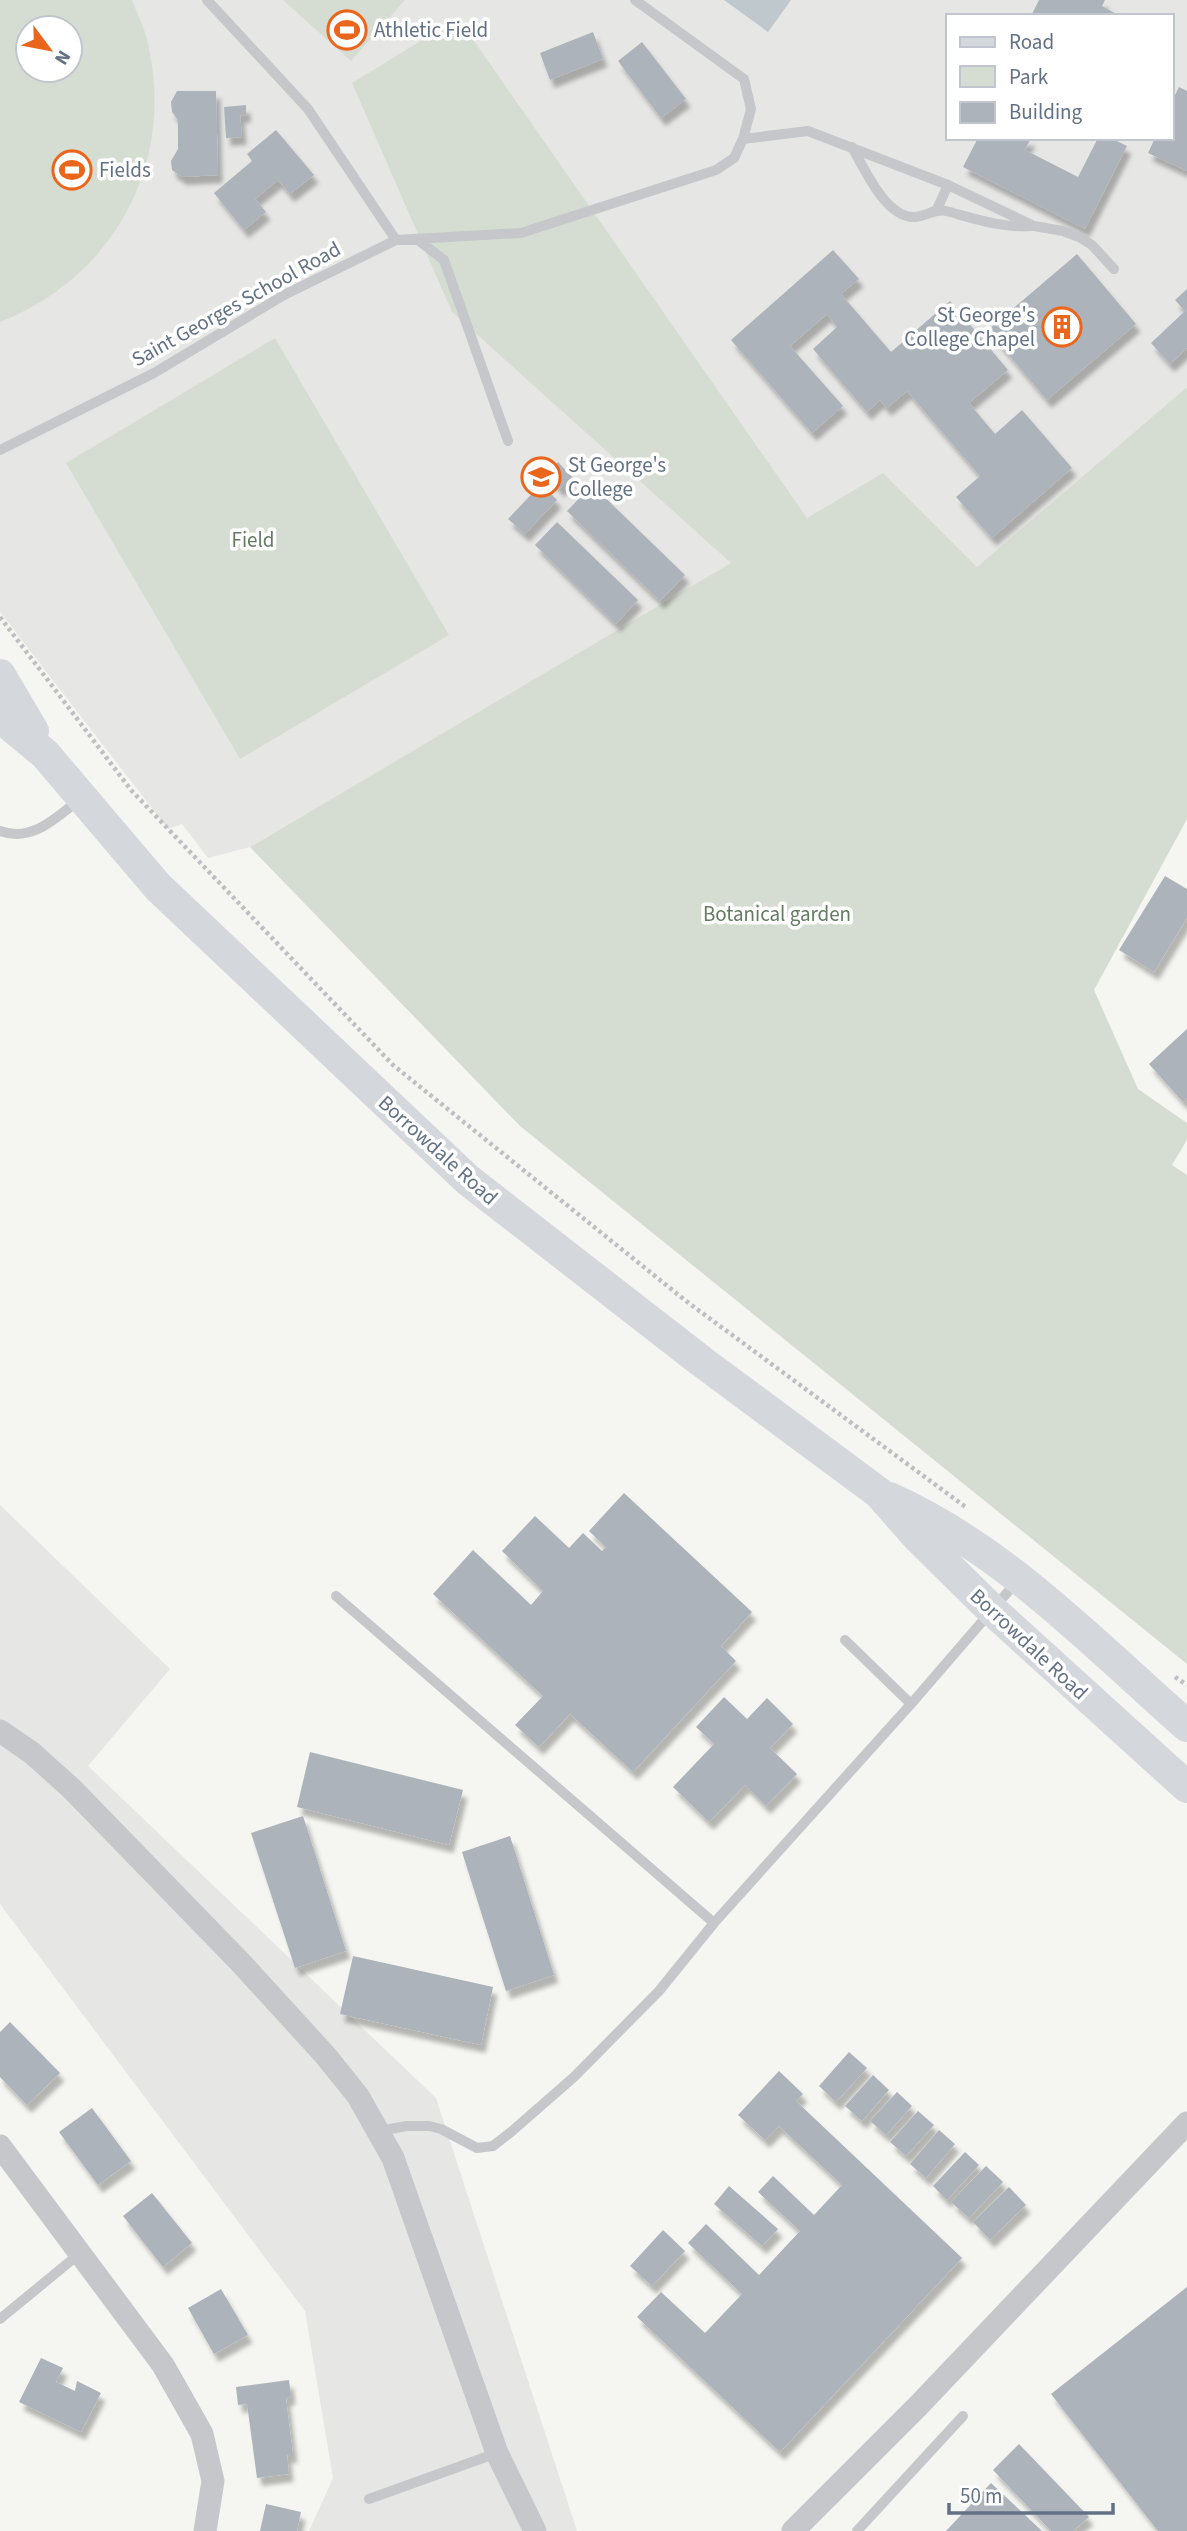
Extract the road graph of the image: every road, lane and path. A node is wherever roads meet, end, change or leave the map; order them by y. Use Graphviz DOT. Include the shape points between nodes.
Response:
graph roads {
  1 [pos="207,0"];
  2 [pos="635,0"];
  3 [pos="743,139"];
  4 [pos="852,147"];
  5 [pos="948,185"];
  6 [pos="937,209"];
  7 [pos="1034,226"];
  8 [pos="396,240"];
  9 [pos="1114,269"];
  10 [pos="508,441"];
  11 [pos="0,450"];
  12 [pos="0,617"];
  13 [pos="0,675"];
  14 [pos="0,712"];
  15 [pos="45,754"];
  16 [pos="81,798"];
  17 [pos="0,831"];
  18 [pos="879,1493"];
  19 [pos="973,1513"];
  20 [pos="1020,1578"];
  21 [pos="336,1596"];
  22 [pos="992,1612"];
  23 [pos="845,1640"];
  24 [pos="1172,1675"];
  25 [pos="1187,1685"];
  26 [pos="911,1704"];
  27 [pos="1187,1726"];
  28 [pos="0,1731"];
  29 [pos="1187,1787"];
  30 [pos="715,1923"];
  31 [pos="1187,2123"];
  32 [pos="379,2131"];
  33 [pos="0,2147"];
  34 [pos="79,2254"];
  35 [pos="0,2319"];
  36 [pos="963,2416"];
  37 [pos="497,2453"];
  38 [pos="369,2499"];
  39 [pos="205,2531"];
  40 [pos="535,2531"];
  41 [pos="793,2531"];
  42 [pos="857,2531"];
  1 -- 8 [label="lane" via="308,110"];
  2 -- 3 [label="lane, Saint Georges School Road" via="744,79 751,109"];
  3 -- 4 [label="lane" via="808,131"];
  3 -- 8 [label="lane, Saint Georges School Road" via="734,158 716,170 555,224 521,233"];
  4 -- 5 [label="lane"];
  4 -- 6 [label="lane" via="891,207 915,217"];
  5 -- 6 [label="lane"];
  5 -- 7 [label="lane"];
  6 -- 7 [label="lane" via="1011,228"];
  7 -- 9 [label="lane" via="1079,237"];
  8 -- 10 [label="lane" via="418,240 444,260"];
  8 -- 11 [label="lane, Saint Georges School Road" via="284,295 154,373"];
  12 -- 19 [label="path" via="131,790 393,1065 686,1301"];
  13 -- 15 [label="main road, Borrowdale Road"];
  14 -- 15 [label="main road, Borrowdale Road"];
  15 -- 16 [label="main road, Borrowdale Road"];
  16 -- 17 [label="lane" via="41,830"];
  16 -- 18 [label="main road, Borrowdale Road" via="158,887 468,1181"];
  18 -- 20 [label="main road, Borrowdale Road" via="927,1514"];
  18 -- 22 [label="main road, Borrowdale Road"];
  20 -- 22 [label="lane"];
  20 -- 27 [label="main road, Borrowdale Road"];
  21 -- 30 [label="lane"];
  22 -- 26 [label="lane"];
  22 -- 29 [label="main road, Borrowdale Road"];
  23 -- 26 [label="lane"];
  24 -- 25 [label="path"];
  26 -- 30 [label="lane"];
  28 -- 32 [label="street" via="32,1752 72,1789 241,1963 350,2085"];
  30 -- 32 [label="lane" via="659,1992 602,2051 493,2146 477,2148 429,2126"];
  31 -- 41 [label="street"];
  32 -- 37 [label="street" via="393,2158"];
  33 -- 34 [label="street"];
  34 -- 35 [label="lane"];
  34 -- 39 [label="street" via="163,2365 202,2434 213,2482"];
  36 -- 42 [label="lane"];
  37 -- 38 [label="lane"];
  37 -- 40 [label="street"];
}
